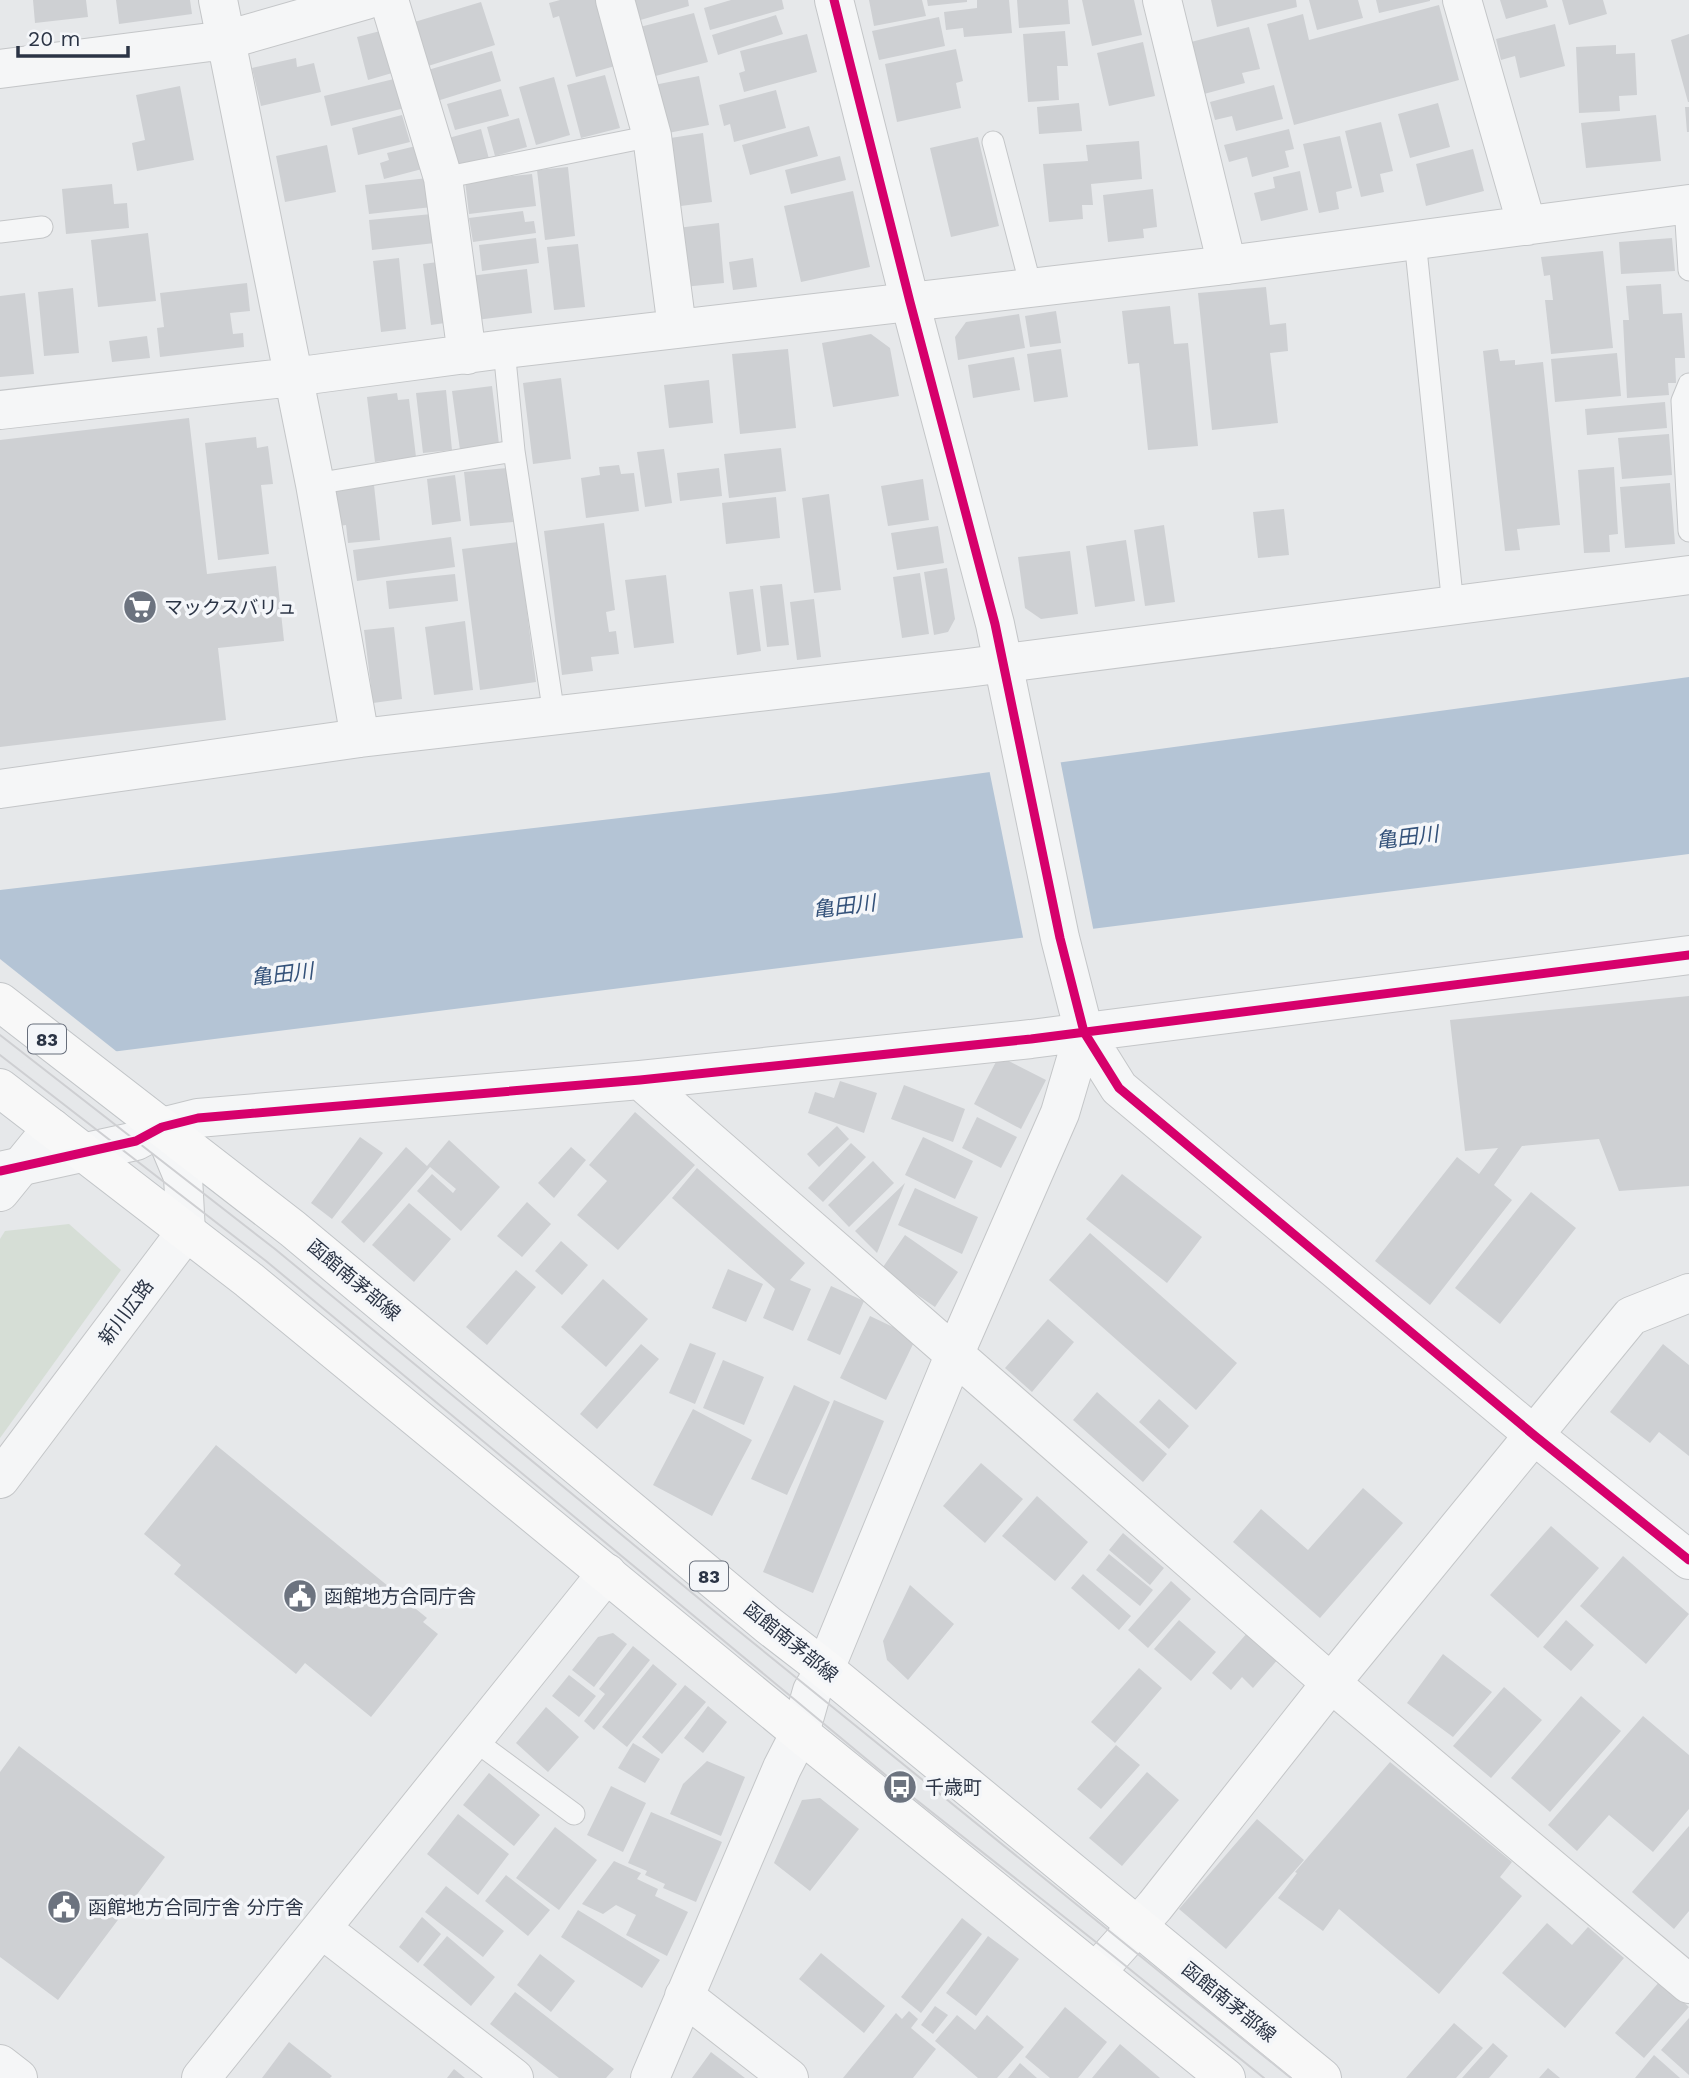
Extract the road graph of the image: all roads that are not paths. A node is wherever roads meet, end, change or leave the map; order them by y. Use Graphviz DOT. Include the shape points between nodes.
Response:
graph roads {
  1 [pos="218,0"];
  2 [pos="366,0"];
  3 [pos="389,0"];
  4 [pos="615,0"];
  5 [pos="834,0"];
  6 [pos="1162,0"];
  7 [pos="1462,0"];
  8 [pos="226,40"];
  9 [pos="0,69"];
  10 [pos="652,136"];
  11 [pos="993,142"];
  12 [pos="443,178"];
  13 [pos="1687,205"];
  14 [pos="1527,226"];
  15 [pos="42,227"];
  16 [pos="0,232"];
  17 [pos="1415,240"];
  18 [pos="1227,265"];
  19 [pos="1689,270"];
  20 [pos="1031,288"];
  21 [pos="910,302"];
  22 [pos="677,328"];
  23 [pos="505,349"];
  24 [pos="467,355"];
  25 [pos="293,377"];
  26 [pos="1689,384"];
  27 [pos="0,410"];
  28 [pos="514,452"];
  29 [pos="315,484"];
  30 [pos="1689,531"];
  31 [pos="1689,575"];
  32 [pos="1453,606"];
  33 [pos="1004,663"];
  34 [pos="554,715"];
  35 [pos="360,738"];
  36 [pos="0,789"];
  37 [pos="1689,955"];
  38 [pos="0,1002"];
  39 [pos="1084,1032"];
  40 [pos="640,1080"];
  41 [pos="0,1088"];
  42 [pos="162,1127"];
  43 [pos="52,1128"];
  44 [pos="83,1152"];
  45 [pos="6,1177"];
  46 [pos="187,1231"];
  47 [pos="1689,1293"];
  48 [pos="955,1353"];
  49 [pos="1535,1436"];
  50 [pos="0,1479"];
  51 [pos="1689,1560"];
  52 [pos="607,1573"];
  53 [pos="825,1669"];
  54 [pos="1331,1683"];
  55 [pos="800,1733"];
  56 [pos="474,1740"];
  57 [pos="574,1814"];
  58 [pos="1136,1926"];
  59 [pos="321,1929"];
  60 [pos="1096,1972"];
  61 [pos="1689,1984"];
  62 [pos="684,1996"];
  63 [pos="0,2064"];
  64 [pos="18,2078"];
  65 [pos="201,2078"];
  66 [pos="514,2078"];
  67 [pos="650,2078"];
  68 [pos="789,2078"];
  69 [pos="1226,2078"];
  70 [pos="1322,2078"];
  1 -- 8 [label="street"];
  2 -- 8 [label="street"];
  3 -- 12 [label="street"];
  4 -- 10 [label="street"];
  5 -- 21 [label="street"];
  6 -- 18 [label="street"];
  7 -- 14 [label="street"];
  8 -- 9 [label="street"];
  8 -- 25 [label="street"];
  10 -- 12 [label="lane"];
  10 -- 22 [label="street"];
  11 -- 20 [label="lane"];
  12 -- 24 [label="street"];
  13 -- 14 [label="street"];
  13 -- 19 [label="lane"];
  14 -- 17 [label="street"];
  15 -- 16 [label="lane"];
  17 -- 18 [label="street"];
  17 -- 32 [label="lane"];
  18 -- 20 [label="street"];
  20 -- 21 [label="street"];
  21 -- 22 [label="street"];
  21 -- 33 [label="street"];
  22 -- 23 [label="street"];
  23 -- 24 [label="street"];
  23 -- 28 [label="lane"];
  24 -- 25 [label="street"];
  25 -- 27 [label="street"];
  25 -- 29 [label="street"];
  26 -- 30 [label="lane" via="1682,401"];
  28 -- 29 [label="lane"];
  28 -- 34 [label="lane"];
  29 -- 35 [label="street"];
  31 -- 32 [label="street"];
  32 -- 33 [label="street"];
  33 -- 34 [label="street"];
  33 -- 39 [label="street" via="1060,938"];
  34 -- 35 [label="street"];
  35 -- 36 [label="street"];
  37 -- 39 [label="street"];
  38 -- 42 [label="main road, 函館南茅部線 / 83"];
  39 -- 40 [label="street"];
  39 -- 48 [label="street" via="1060,1113"];
  39 -- 49 [label="street" via="1119,1088"];
  40 -- 42 [label="street" via="198,1118"];
  40 -- 48 [label="street"];
  41 -- 43 [label="main road"];
  42 -- 44 [label="street" via="136,1141"];
  42 -- 46 [label="street" via="183,1177"];
  42 -- 53 [label="main road, 函館南茅部線 / 83" via="293,1229"];
  43 -- 44 [label="main road"];
  43 -- 45 [label="street"];
  44 -- 45 [label="street"];
  44 -- 46 [label="main road"];
  46 -- 50 [label="street, 新川広路"];
  46 -- 52 [label="main road"];
  47 -- 49 [label="street" via="1631,1317"];
  48 -- 53 [label="street"];
  48 -- 54 [label="street"];
  49 -- 51 [label="street"];
  49 -- 54 [label="street"];
  52 -- 55 [label="main road"];
  52 -- 56 [label="street"];
  53 -- 55 [label="street" via="805,1708"];
  53 -- 58 [label="main road, 函館南茅部線 / 83"];
  54 -- 58 [label="street"];
  54 -- 61 [label="street"];
  55 -- 60 [label="main road"];
  55 -- 62 [label="street"];
  56 -- 57 [label="lane"];
  56 -- 59 [label="street"];
  58 -- 60 [label="street"];
  58 -- 70 [label="main road, 函館南茅部線 / 83"];
  59 -- 65 [label="street"];
  59 -- 66 [label="street"];
  60 -- 69 [label="main road"];
  62 -- 67 [label="street"];
  62 -- 68 [label="street"];
  63 -- 64 [label="street"];
}
